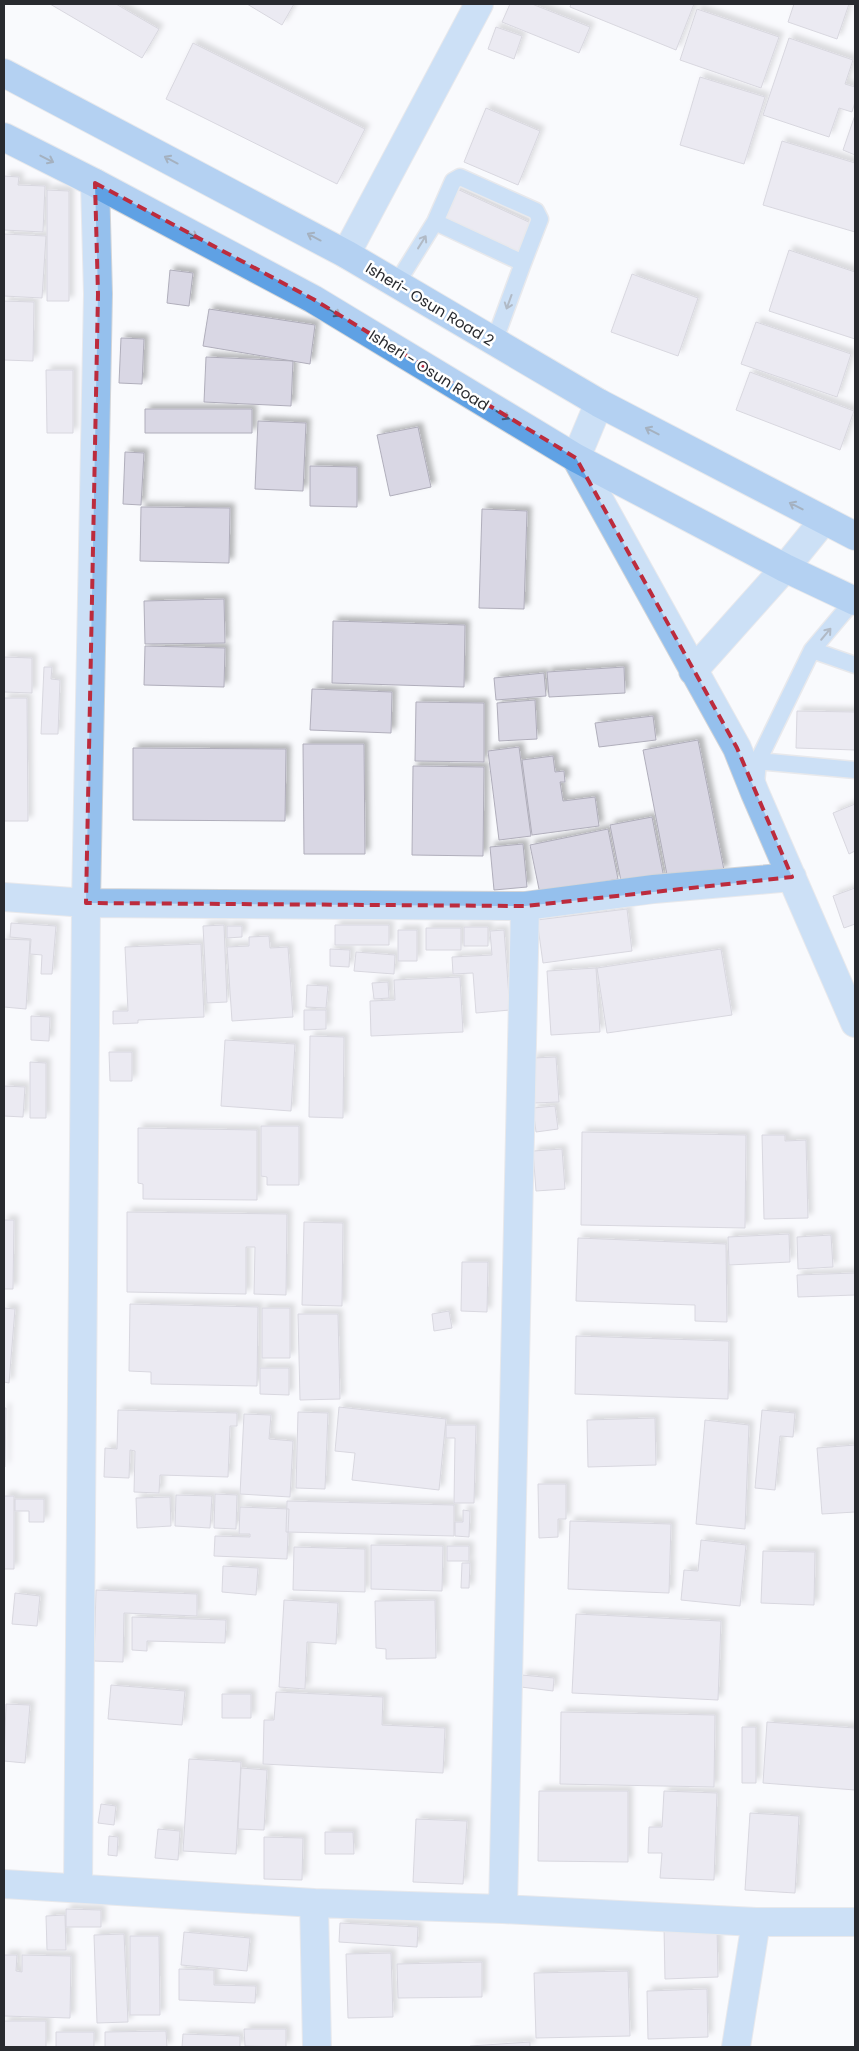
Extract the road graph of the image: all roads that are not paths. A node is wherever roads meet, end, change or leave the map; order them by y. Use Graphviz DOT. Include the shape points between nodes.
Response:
graph roads {
  1 [pos="479,4"];
  2 [pos="4,72"];
  3 [pos="4,137"];
  4 [pos="95,183"];
  5 [pos="435,222"];
  6 [pos="346,254"];
  7 [pos="523,263"];
  8 [pos="396,283"];
  9 [pos="494,342"];
  10 [pos="599,403"];
  11 [pos="576,458"];
  12 [pos="824,520"];
  13 [pos="855,536"];
  14 [pos="785,568"];
  15 [pos="855,600"];
  16 [pos="812,650"];
  17 [pos="855,665"];
  18 [pos="693,671"];
  19 [pos="758,761"];
  20 [pos="855,770"];
  21 [pos="754,793"];
  22 [pos="792,877"];
  23 [pos="4,897"];
  24 [pos="86,903"];
  25 [pos="525,906"];
  26 [pos="855,1023"];
  27 [pos="4,1884"];
  28 [pos="78,1888"];
  29 [pos="314,1904"];
  30 [pos="502,1909"];
  31 [pos="756,1922"];
  32 [pos="855,1922"];
  33 [pos="317,2047"];
  34 [pos="736,2047"];
  1 -- 6 [label="street"];
  6 -- 2 [label="main road, Isheri- Osun Road 2, one-way"];
  3 -- 4 [label="main road, Isheri - Osun Road, one-way"];
  4 -- 11 [label="main road, Isheri - Osun Road, one-way" via="313,299"];
  4 -- 24 [label="street" via="98,294"];
  5 -- 7 [label="lane"];
  5 -- 7 [label="lane" via="453,181 460,176 536,211 540,220"];
  8 -- 5 [label="lane, one-way"];
  6 -- 8 [label="main road, Isheri- Osun Road 2"];
  7 -- 9 [label="lane, one-way"];
  8 -- 9 [label="main road, Isheri- Osun Road 2"];
  9 -- 10 [label="main road, Isheri- Osun Road 2"];
  10 -- 11 [label="street"];
  12 -- 10 [label="main road, Isheri- Osun Road 2, one-way"];
  11 -- 14 [label="main road, Isheri - Osun Road"];
  11 -- 18 [label="street"];
  12 -- 13 [label="main road, Isheri- Osun Road 2"];
  12 -- 14 [label="street"];
  14 -- 15 [label="main road, Isheri - Osun Road"];
  14 -- 18 [label="street"];
  16 -- 15 [label="lane, one-way"];
  16 -- 17 [label="lane"];
  16 -- 19 [label="lane"];
  18 -- 21 [label="street" via="737,748"];
  19 -- 20 [label="lane"];
  19 -- 21 [label="lane"];
  21 -- 22 [label="street"];
  22 -- 25 [label="street"];
  22 -- 26 [label="street"];
  23 -- 24 [label="street"];
  24 -- 25 [label="street"];
  24 -- 28 [label="street"];
  25 -- 30 [label="street"];
  27 -- 28 [label="street"];
  28 -- 29 [label="street"];
  29 -- 30 [label="street"];
  29 -- 33 [label="street"];
  30 -- 31 [label="street"];
  31 -- 32 [label="street"];
  31 -- 34 [label="street"];
}
